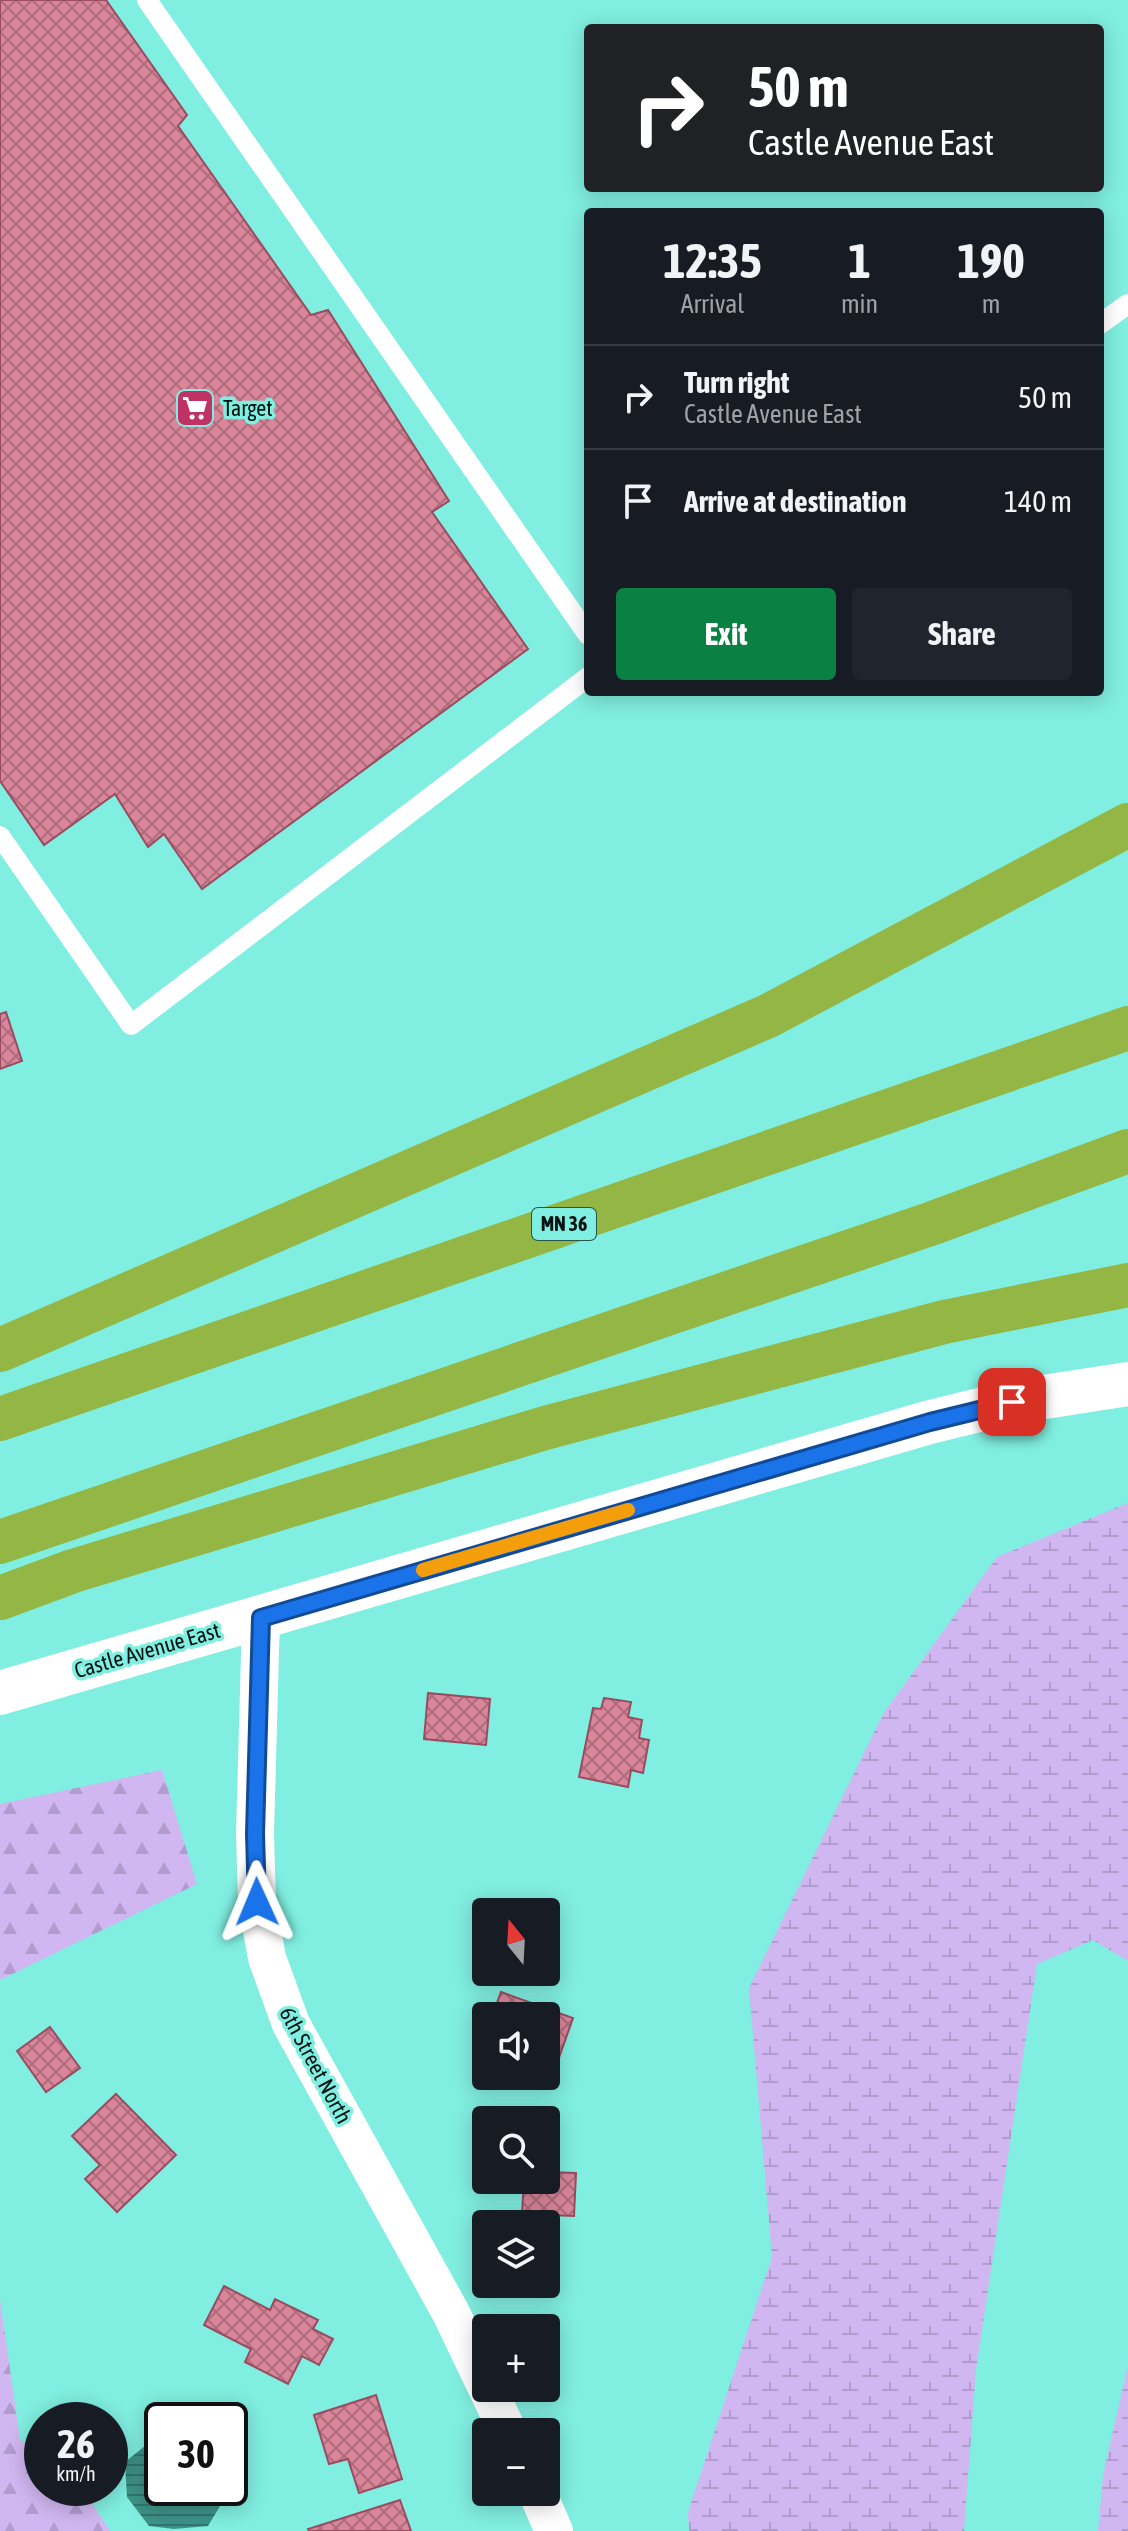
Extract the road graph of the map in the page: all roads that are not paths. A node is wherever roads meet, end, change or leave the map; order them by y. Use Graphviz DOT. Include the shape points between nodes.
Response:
graph roads {
  1 [pos="147,0"];
  2 [pos="1128,304"];
  3 [pos="1104,321"];
  4 [pos="584,629"];
  5 [pos="584,680"];
  6 [pos="1128,825"];
  7 [pos="0,836"];
  8 [pos="1128,1028"];
  9 [pos="1128,1151"];
  10 [pos="1128,1285"];
  11 [pos="0,1350"];
  12 [pos="1128,1384"];
  13 [pos="0,1419"];
  14 [pos="0,1542"];
  15 [pos="0,1598"];
  16 [pos="261,1618"];
  17 [pos="0,1693"];
  18 [pos="472,2358"];
  19 [pos="543,2506"];
  20 [pos="554,2531"];
  1 -- 4 [label="lane"];
  2 -- 3 [label="lane"];
  5 -- 7 [label="lane" via="131,1025"];
  6 -- 11 [label="highway" via="768,1016"];
  8 -- 13 [label="highway, MN 36"];
  9 -- 14 [label="highway"];
  10 -- 15 [label="highway" via="944,1322 545,1428 73,1571"];
  12 -- 16 [label="street, Castle Avenue East" via="1012,1402 930,1422"];
  16 -- 17 [label="street, Castle Avenue East"];
  16 -- 18 [label="street, 6th Street North" via="255,1848 267,1958 291,2024"];
  19 -- 20 [label="street"];
}
